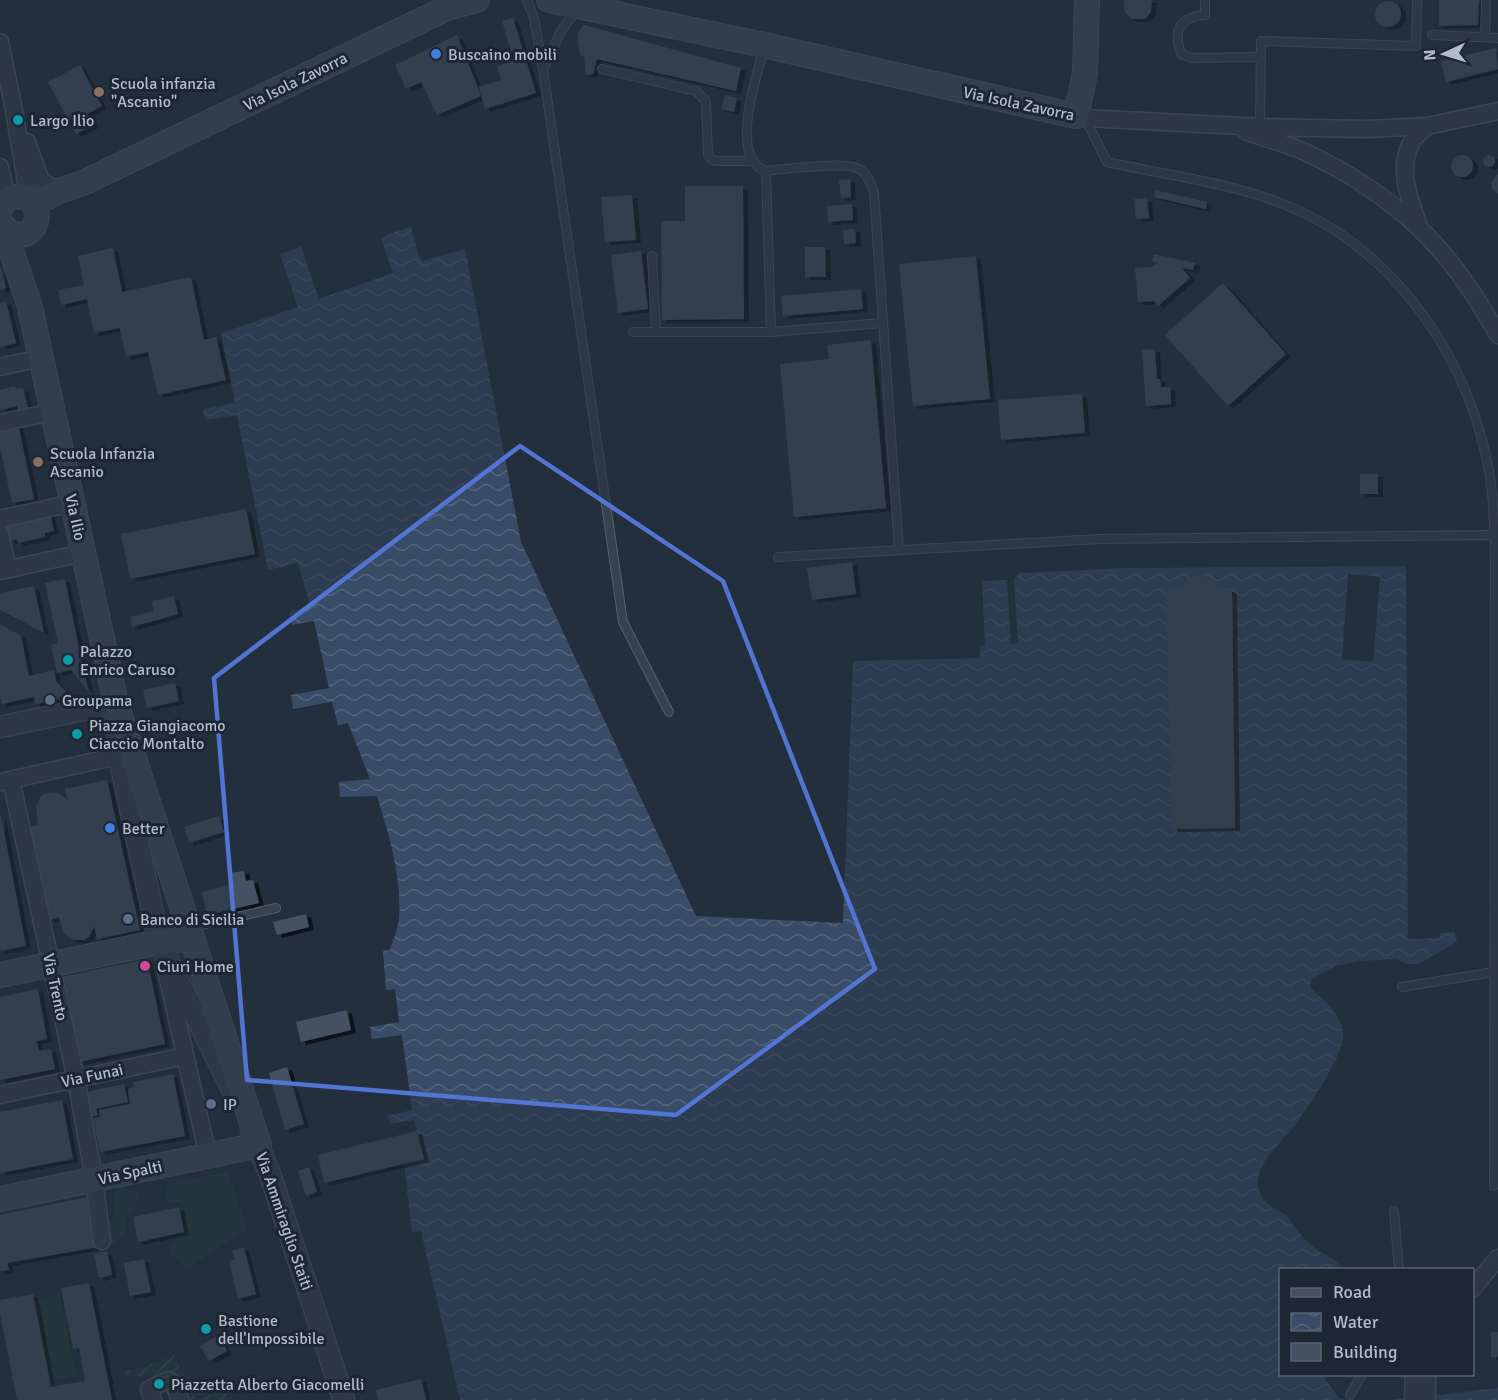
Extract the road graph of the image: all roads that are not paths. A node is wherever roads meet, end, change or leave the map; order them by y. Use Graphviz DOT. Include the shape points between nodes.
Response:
graph roads {
  1 [pos="527,0"];
  2 [pos="549,0"];
  3 [pos="1087,0"];
  4 [pos="1205,0"];
  5 [pos="1417,0"];
  6 [pos="1486,0"];
  7 [pos="467,1"];
  8 [pos="580,5"];
  9 [pos="1432,34"];
  10 [pos="1485,37"];
  11 [pos="1498,38"];
  12 [pos="0,42"];
  13 [pos="764,45"];
  14 [pos="1261,57"];
  15 [pos="543,69"];
  16 [pos="602,69"];
  17 [pos="14,105"];
  18 [pos="1498,111"];
  19 [pos="1081,117"];
  20 [pos="1227,125"];
  21 [pos="1427,126"];
  22 [pos="1260,127"];
  23 [pos="751,161"];
  24 [pos="0,167"];
  25 [pos="766,171"];
  26 [pos="83,183"];
  27 [pos="59,191"];
  28 [pos="17,214"];
  29 [pos="1419,228"];
  30 [pos="652,256"];
  31 [pos="883,323"];
  32 [pos="633,332"];
  33 [pos="656,332"];
  34 [pos="771,332"];
  35 [pos="1498,335"];
  36 [pos="41,358"];
  37 [pos="0,367"];
  38 [pos="53,412"];
  39 [pos="0,423"];
  40 [pos="73,503"];
  41 [pos="0,519"];
  42 [pos="0,533"];
  43 [pos="1494,535"];
  44 [pos="899,550"];
  45 [pos="83,553"];
  46 [pos="778,557"];
  47 [pos="4,570"];
  48 [pos="115,697"];
  49 [pos="669,712"];
  50 [pos="0,727"];
  51 [pos="128,762"];
  52 [pos="8,786"];
  53 [pos="276,908"];
  54 [pos="190,933"];
  55 [pos="159,942"];
  56 [pos="51,964"];
  57 [pos="1494,972"];
  58 [pos="0,975"];
  59 [pos="1402,987"];
  60 [pos="185,1056"];
  61 [pos="76,1079"];
  62 [pos="0,1095"];
  63 [pos="259,1145"];
  64 [pos="208,1156"];
  65 [pos="94,1179"];
  66 [pos="1494,1186"];
  67 [pos="0,1199"];
  68 [pos="1394,1211"];
  69 [pos="102,1241"];
  70 [pos="1498,1258"];
  71 [pos="1399,1268"];
  72 [pos="1474,1288"];
  73 [pos="1361,1376"];
  74 [pos="1420,1378"];
  75 [pos="1350,1395"];
  76 [pos="153,1400"];
  77 [pos="180,1400"];
  78 [pos="344,1400"];
  79 [pos="1413,1400"];
  80 [pos="1427,1400"];
  1 -- 15 [label="lane"];
  2 -- 8 [label="main road, Via Isola Zavorra"];
  3 -- 19 [label="main road"];
  4 -- 14 [label="lane" via="1205,15 1191,16 1178,32 1181,54 1192,58"];
  5 -- 14 [label="lane" via="1416,46 1261,41"];
  6 -- 10 [label="lane"];
  7 -- 26 [label="main road, Via Isola Zavorra"];
  8 -- 13 [label="main road, Via Isola Zavorra"];
  8 -- 15 [label="lane" via="561,31"];
  9 -- 10 [label="lane"];
  10 -- 11 [label="lane"];
  12 -- 17 [label="street"];
  13 -- 19 [label="main road, Via Isola Zavorra"];
  13 -- 23 [label="lane" via="747,116"];
  14 -- 22 [label="lane"];
  15 -- 49 [label="lane" via="623,622"];
  16 -- 23 [label="lane" via="696,91 706,101 708,155 717,161"];
  17 -- 27 [label="street" via="41,181"];
  17 -- 28 [label="street"];
  18 -- 21 [label="street, Via Isola Zavorra"];
  19 -- 20 [label="street, Via Isola Zavorra"];
  19 -- 43 [label="lane" via="1107,162 1248,192 1288,206 1361,248 1397,281 1426,320 1472,408 1486,452"];
  20 -- 22 [label="street, Via Isola Zavorra"];
  20 -- 29 [label="street" via="1304,152 1343,172"];
  21 -- 22 [label="street, Via Isola Zavorra"];
  21 -- 29 [label="street" via="1412,141 1404,166 1409,200"];
  23 -- 25 [label="lane"];
  24 -- 28 [label="street"];
  25 -- 31 [label="lane" via="847,165 860,169 868,178 874,193"];
  25 -- 34 [label="lane"];
  26 -- 27 [label="main road, Via Isola Zavorra"];
  26 -- 28 [label="main road, Via Isola Zavorra"];
  27 -- 28 [label="main road, Via Isola Zavorra"];
  28 -- 36 [label="main road, Via Ilio"];
  29 -- 35 [label="street" via="1476,298"];
  30 -- 33 [label="lane"];
  31 -- 34 [label="lane"];
  31 -- 44 [label="lane"];
  32 -- 33 [label="lane"];
  33 -- 34 [label="lane"];
  36 -- 37 [label="street"];
  36 -- 38 [label="main road, Via Ilio"];
  38 -- 39 [label="street"];
  38 -- 40 [label="main road, Via Ilio"];
  40 -- 41 [label="street"];
  40 -- 45 [label="main road, Via Ilio"];
  42 -- 47 [label="street"];
  43 -- 44 [label="lane" via="1099,540"];
  43 -- 57 [label="lane"];
  44 -- 46 [label="lane"];
  45 -- 47 [label="street"];
  45 -- 48 [label="main road, Via Ilio"];
  48 -- 50 [label="street"];
  48 -- 51 [label="main road, Via Ilio"];
  51 -- 52 [label="street"];
  51 -- 54 [label="main road, Via Ilio"];
  51 -- 55 [label="street, Via Ammiraglio Staiti"];
  52 -- 56 [label="street, Via Trento"];
  53 -- 54 [label="lane"];
  54 -- 55 [label="main road"];
  54 -- 63 [label="main road, Via Ilio"];
  55 -- 56 [label="main road"];
  55 -- 60 [label="street"];
  55 -- 63 [label="street, Via Ammiraglio Staiti"];
  56 -- 58 [label="main road"];
  56 -- 61 [label="street, Via Trento"];
  57 -- 59 [label="lane"];
  57 -- 66 [label="lane"];
  60 -- 61 [label="street, Via Funai"];
  60 -- 64 [label="street"];
  61 -- 62 [label="street, Via Funai"];
  61 -- 65 [label="street, Via Trento"];
  63 -- 64 [label="main road, Via Spalti"];
  63 -- 78 [label="street, Via Ammiraglio Staiti"];
  64 -- 65 [label="main road, Via Spalti"];
  65 -- 67 [label="main road, Via Spalti"];
  65 -- 69 [label="street, Via Trento"];
  68 -- 71 [label="lane"];
  70 -- 72 [label="street"];
  73 -- 75 [label="lane"];
  74 -- 79 [label="street"];
  74 -- 80 [label="street"];
  76 -- 77 [label="street" via="149,1389 168,1380 174,1384"];
}
